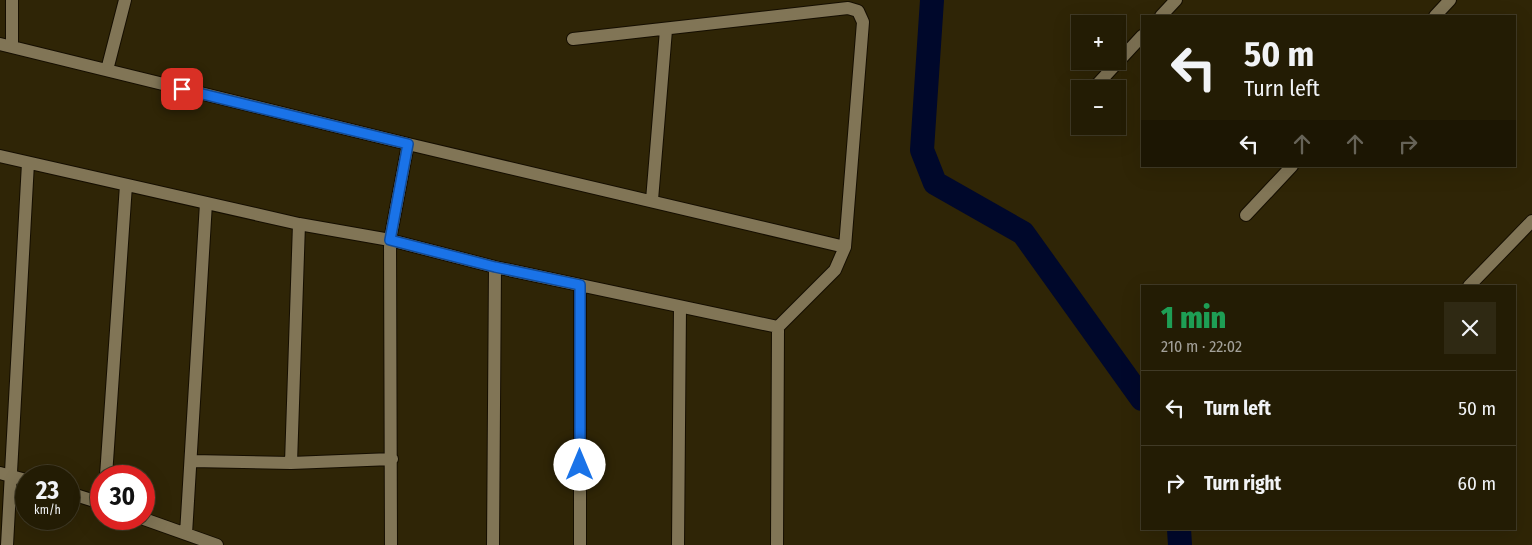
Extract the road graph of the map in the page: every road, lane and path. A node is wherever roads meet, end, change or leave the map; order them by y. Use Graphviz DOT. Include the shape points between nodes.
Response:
graph roads {
  1 [pos="12,0"];
  2 [pos="125,0"];
  3 [pos="1176,0"];
  4 [pos="1450,0"];
  5 [pos="1162,15"];
  6 [pos="1436,15"];
  7 [pos="666,30"];
  8 [pos="1141,37"];
  9 [pos="573,39"];
  10 [pos="6,46"];
  11 [pos="107,70"];
  12 [pos="1101,80"];
  13 [pos="408,144"];
  14 [pos="0,156"];
  15 [pos="28,163"];
  16 [pos="1291,167"];
  17 [pos="126,185"];
  18 [pos="652,200"];
  19 [pos="206,203"];
  20 [pos="1246,215"];
  21 [pos="1532,221"];
  22 [pos="299,224"];
  23 [pos="390,240"];
  24 [pos="845,247"];
  25 [pos="495,267"];
  26 [pos="580,285"];
  27 [pos="1470,285"];
  28 [pos="680,307"];
  29 [pos="778,328"];
  30 [pos="392,459"];
  31 [pos="192,461"];
  32 [pos="291,463"];
  33 [pos="107,465"];
  34 [pos="5,474"];
  35 [pos="155,522"];
  36 [pos="186,534"];
  37 [pos="7,545"];
  38 [pos="216,545"];
  39 [pos="391,545"];
  40 [pos="494,545"];
  41 [pos="580,545"];
  42 [pos="678,545"];
  43 [pos="777,545"];
  1 -- 10 [label="street"];
  2 -- 11 [label="street"];
  3 -- 5 [label="street"];
  4 -- 6 [label="street"];
  7 -- 9 [label="street"];
  7 -- 18 [label="street"];
  7 -- 24 [label="street" via="848,8 858,12 863,22"];
  8 -- 12 [label="street"];
  10 -- 11 [label="street"];
  11 -- 13 [label="street"];
  13 -- 18 [label="street"];
  13 -- 23 [label="street"];
  14 -- 15 [label="street"];
  15 -- 17 [label="street"];
  15 -- 34 [label="street"];
  16 -- 20 [label="street"];
  17 -- 19 [label="street"];
  17 -- 33 [label="street"];
  18 -- 24 [label="street"];
  19 -- 22 [label="street"];
  19 -- 31 [label="street"];
  21 -- 27 [label="street"];
  22 -- 23 [label="street"];
  22 -- 32 [label="street"];
  23 -- 25 [label="street"];
  23 -- 30 [label="street"];
  24 -- 29 [label="street" via="835,270"];
  25 -- 26 [label="street"];
  25 -- 40 [label="street"];
  26 -- 28 [label="street"];
  26 -- 41 [label="street"];
  28 -- 29 [label="street"];
  28 -- 42 [label="street"];
  29 -- 43 [label="street"];
  30 -- 32 [label="street"];
  30 -- 39 [label="street"];
  31 -- 32 [label="street"];
  31 -- 36 [label="street"];
  34 -- 37 [label="street"];
  35 -- 36 [label="street"];
  36 -- 38 [label="street"];
}
